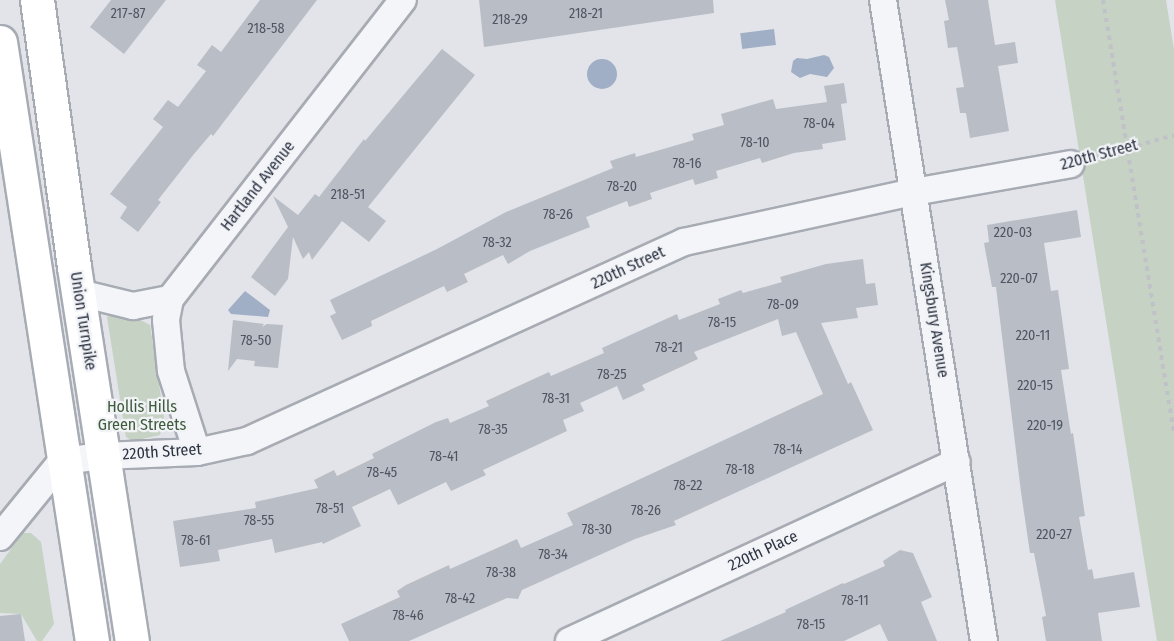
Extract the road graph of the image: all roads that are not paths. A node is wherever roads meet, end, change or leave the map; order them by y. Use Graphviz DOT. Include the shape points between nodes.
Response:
graph roads {
  1 [pos="403,0"];
  2 [pos="883,0"];
  3 [pos="42,6"];
  4 [pos="1,56"];
  5 [pos="1071,164"];
  6 [pos="914,192"];
  7 [pos="80,293"];
  8 [pos="170,299"];
  9 [pos="196,452"];
  10 [pos="103,456"];
  11 [pos="62,461"];
  12 [pos="957,462"];
  13 [pos="0,537"];
  14 [pos="92,641"];
  15 [pos="132,641"];
  16 [pos="569,641"];
  17 [pos="984,641"];
  1 -- 8 [label="street, Hartland Avenue"];
  2 -- 6 [label="street, Kingsbury Avenue"];
  3 -- 7 [label="main road, Union Turnpike"];
  4 -- 11 [label="main road"];
  5 -- 6 [label="street, 220th Street"];
  6 -- 9 [label="street, 220th Street" via="684,242 247,441"];
  6 -- 12 [label="street, Kingsbury Avenue"];
  7 -- 8 [label="street" via="133,306"];
  7 -- 10 [label="main road, Union Turnpike"];
  8 -- 9 [label="street" via="166,320 171,370"];
  9 -- 10 [label="street, 220th Street"];
  10 -- 11 [label="street"];
  10 -- 15 [label="main road, Union Turnpike"];
  11 -- 13 [label="street"];
  11 -- 14 [label="main road"];
  12 -- 16 [label="street, 220th Place"];
  12 -- 17 [label="street, Kingsbury Avenue"];
}
